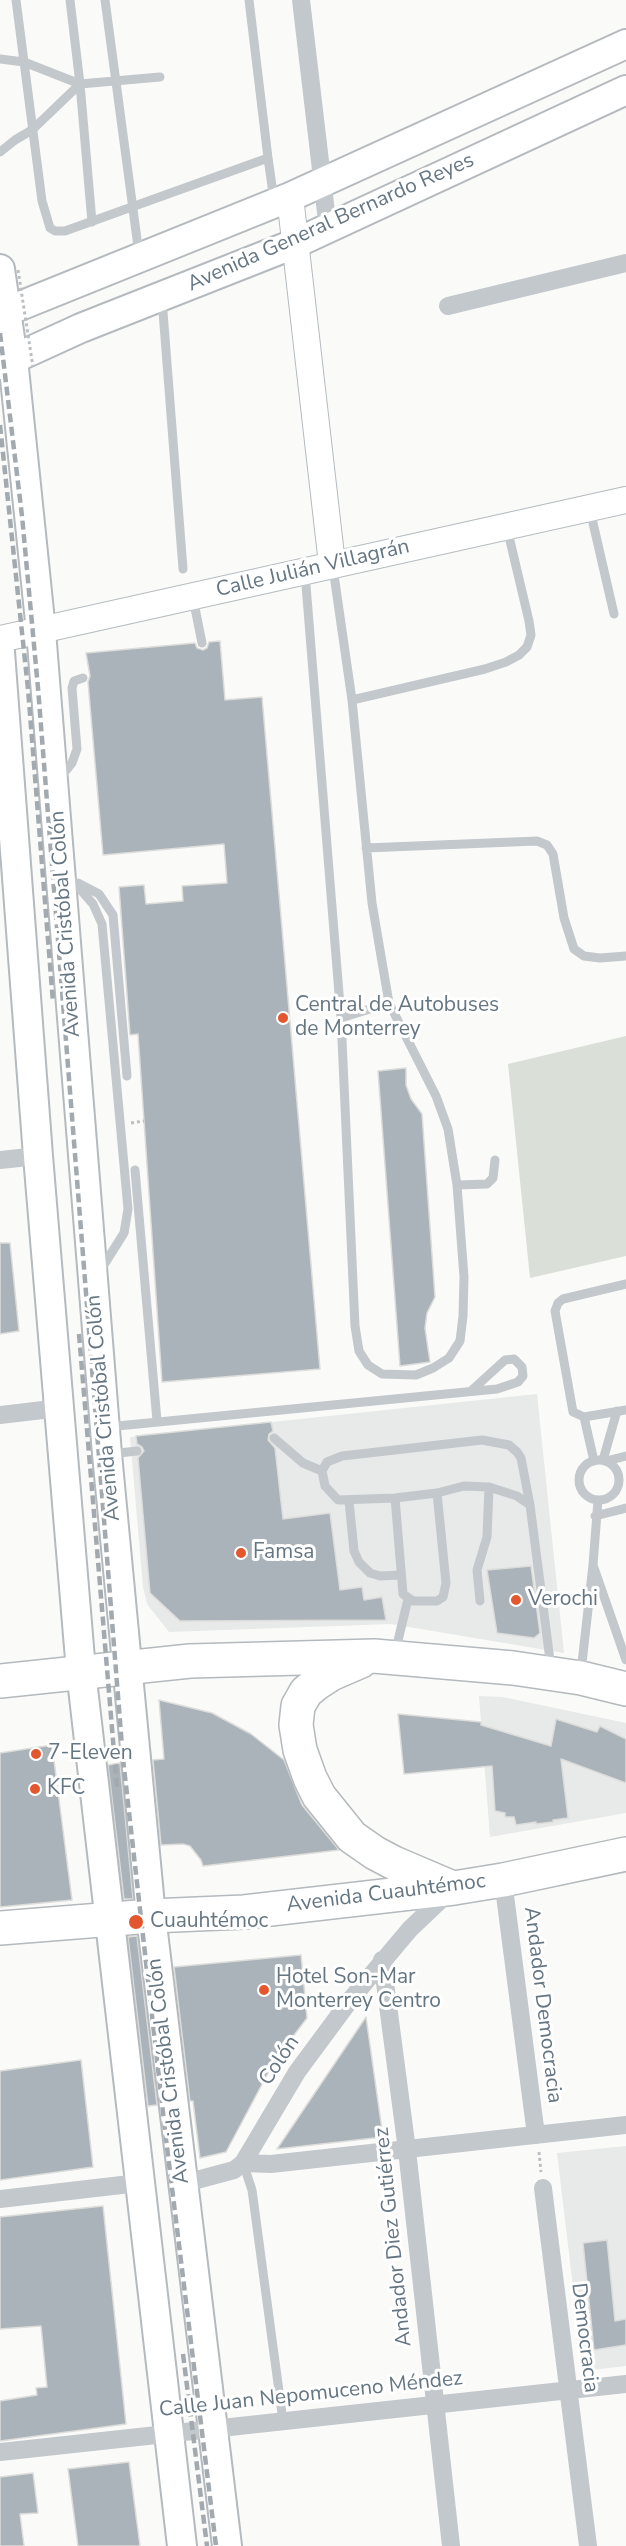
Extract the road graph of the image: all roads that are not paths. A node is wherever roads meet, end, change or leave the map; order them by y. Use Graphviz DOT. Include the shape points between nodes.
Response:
graph roads {
  1 [pos="16,0"];
  2 [pos="70,0"];
  3 [pos="105,0"];
  4 [pos="249,0"];
  5 [pos="301,0"];
  6 [pos="626,44"];
  7 [pos="0,59"];
  8 [pos="24,62"];
  9 [pos="160,76"];
  10 [pos="116,80"];
  11 [pos="80,84"];
  12 [pos="626,90"];
  13 [pos="32,130"];
  14 [pos="0,152"];
  15 [pos="268,158"];
  16 [pos="322,182"];
  17 [pos="282,200"];
  18 [pos="132,207"];
  19 [pos="92,222"];
  20 [pos="328,229"];
  21 [pos="294,244"];
  22 [pos="139,257"];
  23 [pos="626,263"];
  24 [pos="9,269"];
  25 [pos="162,296"];
  26 [pos="448,306"];
  27 [pos="3,312"];
  28 [pos="15,364"];
  29 [pos="626,500"];
  30 [pos="589,508"];
  31 [pos="507,525"];
  32 [pos="332,564"];
  33 [pos="183,569"];
  34 [pos="305,570"];
  35 [pos="192,596"];
  36 [pos="614,614"];
  37 [pos="41,631"];
  38 [pos="0,639"];
  39 [pos="202,643"];
  40 [pos="0,652"];
  41 [pos="83,678"];
  42 [pos="352,700"];
  43 [pos="55,785"];
  44 [pos="366,848"];
  45 [pos="68,875"];
  46 [pos="9,902"];
  47 [pos="626,956"];
  48 [pos="389,1003"];
  49 [pos="341,1018"];
  50 [pos="127,1076"];
  51 [pos="38,1156"];
  52 [pos="0,1160"];
  53 [pos="495,1160"];
  54 [pos="135,1170"];
  55 [pos="457,1185"];
  56 [pos="94,1281"];
  57 [pos="626,1284"];
  58 [pos="471,1391"];
  59 [pos="60,1408"];
  60 [pos="621,1411"];
  61 [pos="0,1415"];
  62 [pos="584,1417"];
  63 [pos="157,1421"];
  64 [pos="274,1438"];
  65 [pos="106,1441"];
  66 [pos="137,1451"];
  67 [pos="626,1456"];
  68 [pos="601,1461"];
  69 [pos="322,1471"];
  70 [pos="489,1486"];
  71 [pos="437,1493"];
  72 [pos="395,1498"];
  73 [pos="598,1500"];
  74 [pos="349,1501"];
  75 [pos="530,1505"];
  76 [pos="626,1508"];
  77 [pos="595,1516"];
  78 [pos="593,1565"];
  79 [pos="400,1575"];
  80 [pos="408,1599"];
  81 [pos="480,1601"];
  82 [pos="384,1657"];
  83 [pos="626,1660"];
  84 [pos="126,1666"];
  85 [pos="81,1671"];
  86 [pos="566,1676"];
  87 [pos="0,1681"];
  88 [pos="626,1689"];
  89 [pos="626,1854"];
  90 [pos="503,1880"];
  91 [pos="454,1888"];
  92 [pos="151,1916"];
  93 [pos="110,1920"];
  94 [pos="0,1928"];
  95 [pos="382,1959"];
  96 [pos="626,2125"];
  97 [pos="536,2135"];
  98 [pos="407,2150"];
  99 [pos="243,2163"];
  100 [pos="139,2183"];
  101 [pos="182,2184"];
  102 [pos="543,2188"];
  103 [pos="0,2199"];
  104 [pos="626,2384"];
  105 [pos="568,2390"];
  106 [pos="435,2404"];
  107 [pos="283,2421"];
  108 [pos="212,2429"];
  109 [pos="169,2433"];
  110 [pos="0,2452"];
  111 [pos="182,2546"];
  112 [pos="227,2546"];
  113 [pos="451,2546"];
  114 [pos="588,2546"];
  1 -- 8 [label="lane"];
  2 -- 11 [label="lane"];
  3 -- 10 [label="lane"];
  4 -- 15 [label="lane"];
  5 -- 16 [label="street"];
  6 -- 16 [label="main road, Avenida General Bernardo Reyes"];
  7 -- 8 [label="lane"];
  8 -- 11 [label="lane"];
  8 -- 13 [label="lane"];
  9 -- 10 [label="lane"];
  10 -- 11 [label="lane"];
  10 -- 18 [label="lane"];
  11 -- 13 [label="lane"];
  11 -- 19 [label="lane"];
  12 -- 20 [label="main road, Avenida General Bernardo Reyes"];
  13 -- 14 [label="lane"];
  13 -- 19 [label="lane" via="50,228 65,231"];
  15 -- 17 [label="lane"];
  15 -- 18 [label="lane"];
  16 -- 17 [label="main road, Avenida General Bernardo Reyes"];
  16 -- 20 [label="street"];
  17 -- 21 [label="street"];
  17 -- 22 [label="main road, Avenida General Bernardo Reyes"];
  18 -- 19 [label="lane"];
  18 -- 22 [label="lane"];
  20 -- 21 [label="main road, Avenida General Bernardo Reyes"];
  21 -- 25 [label="main road, Avenida General Bernardo Reyes"];
  21 -- 32 [label="street"];
  22 -- 27 [label="main road, Avenida General Bernardo Reyes"];
  23 -- 26 [label="street"];
  24 -- 27 [label="main road, Avenida Cristóbal Colón"];
  25 -- 28 [label="main road, Avenida General Bernardo Reyes" via="81,328"];
  25 -- 33 [label="lane"];
  27 -- 28 [label="main road, Avenida Cristóbal Colón"];
  28 -- 37 [label="main road, Avenida Cristóbal Colón"];
  29 -- 30 [label="street, Calle Julián Villagrán"];
  30 -- 31 [label="street, Calle Julián Villagrán"];
  30 -- 36 [label="lane"];
  31 -- 32 [label="street, Calle Julián Villagrán"];
  31 -- 42 [label="lane" via="529,621 531,635 527,647 507,662 485,669"];
  32 -- 34 [label="street, Calle Julián Villagrán"];
  32 -- 42 [label="lane"];
  34 -- 35 [label="street, Calle Julián Villagrán"];
  34 -- 49 [label="lane"];
  35 -- 37 [label="street, Calle Julián Villagrán"];
  35 -- 39 [label="lane"];
  37 -- 38 [label="street, Calle Julián Villagrán"];
  37 -- 43 [label="main road, Avenida Cristóbal Colón"];
  40 -- 46 [label="main road, Avenida Cristóbal Colón"];
  41 -- 43 [label="lane" via="74,681 72,688 77,749 72,763"];
  42 -- 44 [label="lane"];
  43 -- 45 [label="main road, Avenida Cristóbal Colón"];
  44 -- 47 [label="lane" via="537,841 547,845 553,854 564,918 574,949 584,956"];
  44 -- 48 [label="lane"];
  45 -- 50 [label="lane" via="99,894 113,915"];
  45 -- 56 [label="main road, Avenida Cristóbal Colón"];
  45 -- 56 [label="lane" via="93,904 102,924 128,1209 124,1233"];
  46 -- 51 [label="main road, Avenida Cristóbal Colón"];
  48 -- 49 [label="lane"];
  48 -- 55 [label="lane" via="436,1096 448,1129"];
  49 -- 55 [label="lane" via="355,1326 359,1351 368,1365 382,1374 416,1374 434,1368 449,1358 460,1341 464,1277"];
  51 -- 52 [label="street"];
  51 -- 59 [label="main road, Avenida Cristóbal Colón"];
  53 -- 55 [label="lane" via="493,1178 487,1184"];
  54 -- 63 [label="lane"];
  56 -- 65 [label="main road, Avenida Cristóbal Colón"];
  57 -- 62 [label="lane" via="563,1299 555,1311 573,1412"];
  58 -- 58 [label="lane" via="513,1385 522,1379 522,1367 514,1359 505,1360"];
  58 -- 63 [label="lane"];
  59 -- 61 [label="street"];
  59 -- 85 [label="main road, Avenida Cristóbal Colón"];
  60 -- 62 [label="lane"];
  60 -- 68 [label="lane"];
  62 -- 68 [label="lane"];
  63 -- 65 [label="lane"];
  64 -- 69 [label="lane" via="303,1463"];
  65 -- 66 [label="lane"];
  65 -- 84 [label="main road, Avenida Cristóbal Colón"];
  67 -- 68 [label="lane"];
  68 -- 73 [label="lane" via="583,1469 579,1482 585,1494"];
  68 -- 73 [label="lane" via="616,1469 619,1481 615,1493"];
  69 -- 74 [label="lane" via="325,1486 338,1500"];
  69 -- 75 [label="lane" via="327,1462 342,1456 497,1441 509,1445 521,1458"];
  70 -- 71 [label="lane" via="464,1486"];
  70 -- 75 [label="lane"];
  70 -- 81 [label="lane" via="487,1537 477,1570"];
  71 -- 72 [label="lane"];
  71 -- 80 [label="lane" via="445,1591 437,1601"];
  72 -- 74 [label="lane"];
  72 -- 79 [label="lane"];
  73 -- 77 [label="lane"];
  74 -- 79 [label="lane" via="354,1551 359,1562 370,1573"];
  75 -- 86 [label="lane"];
  76 -- 77 [label="lane"];
  77 -- 78 [label="lane"];
  78 -- 83 [label="lane"];
  78 -- 86 [label="lane"];
  79 -- 80 [label="lane" via="403,1594"];
  80 -- 82 [label="lane"];
  82 -- 84 [label="highway"];
  82 -- 86 [label="highway"];
  82 -- 91 [label="highway" via="331,1674 306,1692 298,1706 296,1725 300,1750 320,1796 352,1837 394,1863"];
  84 -- 85 [label="highway"];
  84 -- 92 [label="main road, Avenida Cristóbal Colón"];
  85 -- 87 [label="highway"];
  85 -- 93 [label="main road, Avenida Cristóbal Colón"];
  86 -- 88 [label="highway"];
  89 -- 90 [label="highway, Avenida Cuauhtémoc"];
  90 -- 91 [label="highway, Avenida Cuauhtémoc"];
  90 -- 97 [label="street, Andador Democracia"];
  91 -- 92 [label="highway, Avenida Cuauhtémoc" via="244,1912"];
  91 -- 95 [label="street, Colón"];
  92 -- 93 [label="highway, Avenida Cuauhtémoc"];
  92 -- 101 [label="main road, Avenida Cristóbal Colón"];
  93 -- 94 [label="highway, Avenida Cuauhtémoc"];
  93 -- 100 [label="main road, Avenida Cristóbal Colón"];
  95 -- 98 [label="street, Andador Diez Gutiérrez"];
  95 -- 99 [label="street, Colón" via="297,2072"];
  96 -- 97 [label="street"];
  97 -- 98 [label="street"];
  98 -- 99 [label="street" via="271,2164"];
  98 -- 106 [label="street, Andador Diez Gutiérrez"];
  99 -- 101 [label="street" via="223,2174"];
  99 -- 107 [label="lane" via="252,2190"];
  100 -- 103 [label="street"];
  100 -- 109 [label="main road, Avenida Cristóbal Colón"];
  101 -- 108 [label="main road, Avenida Cristóbal Colón"];
  102 -- 105 [label="street, Democracia"];
  104 -- 105 [label="street, Calle Juan Nepomuceno Méndez"];
  105 -- 106 [label="street, Calle Juan Nepomuceno Méndez"];
  105 -- 114 [label="street, Democracia"];
  106 -- 107 [label="street, Calle Juan Nepomuceno Méndez"];
  106 -- 113 [label="street, Andador Diez Gutiérrez"];
  107 -- 108 [label="street, Calle Juan Nepomuceno Méndez"];
  108 -- 109 [label="street, Calle Juan Nepomuceno Méndez"];
  108 -- 112 [label="main road, Avenida Cristóbal Colón"];
  109 -- 110 [label="street, Calle Juan Nepomuceno Méndez"];
  109 -- 111 [label="main road, Avenida Cristóbal Colón"];
}
